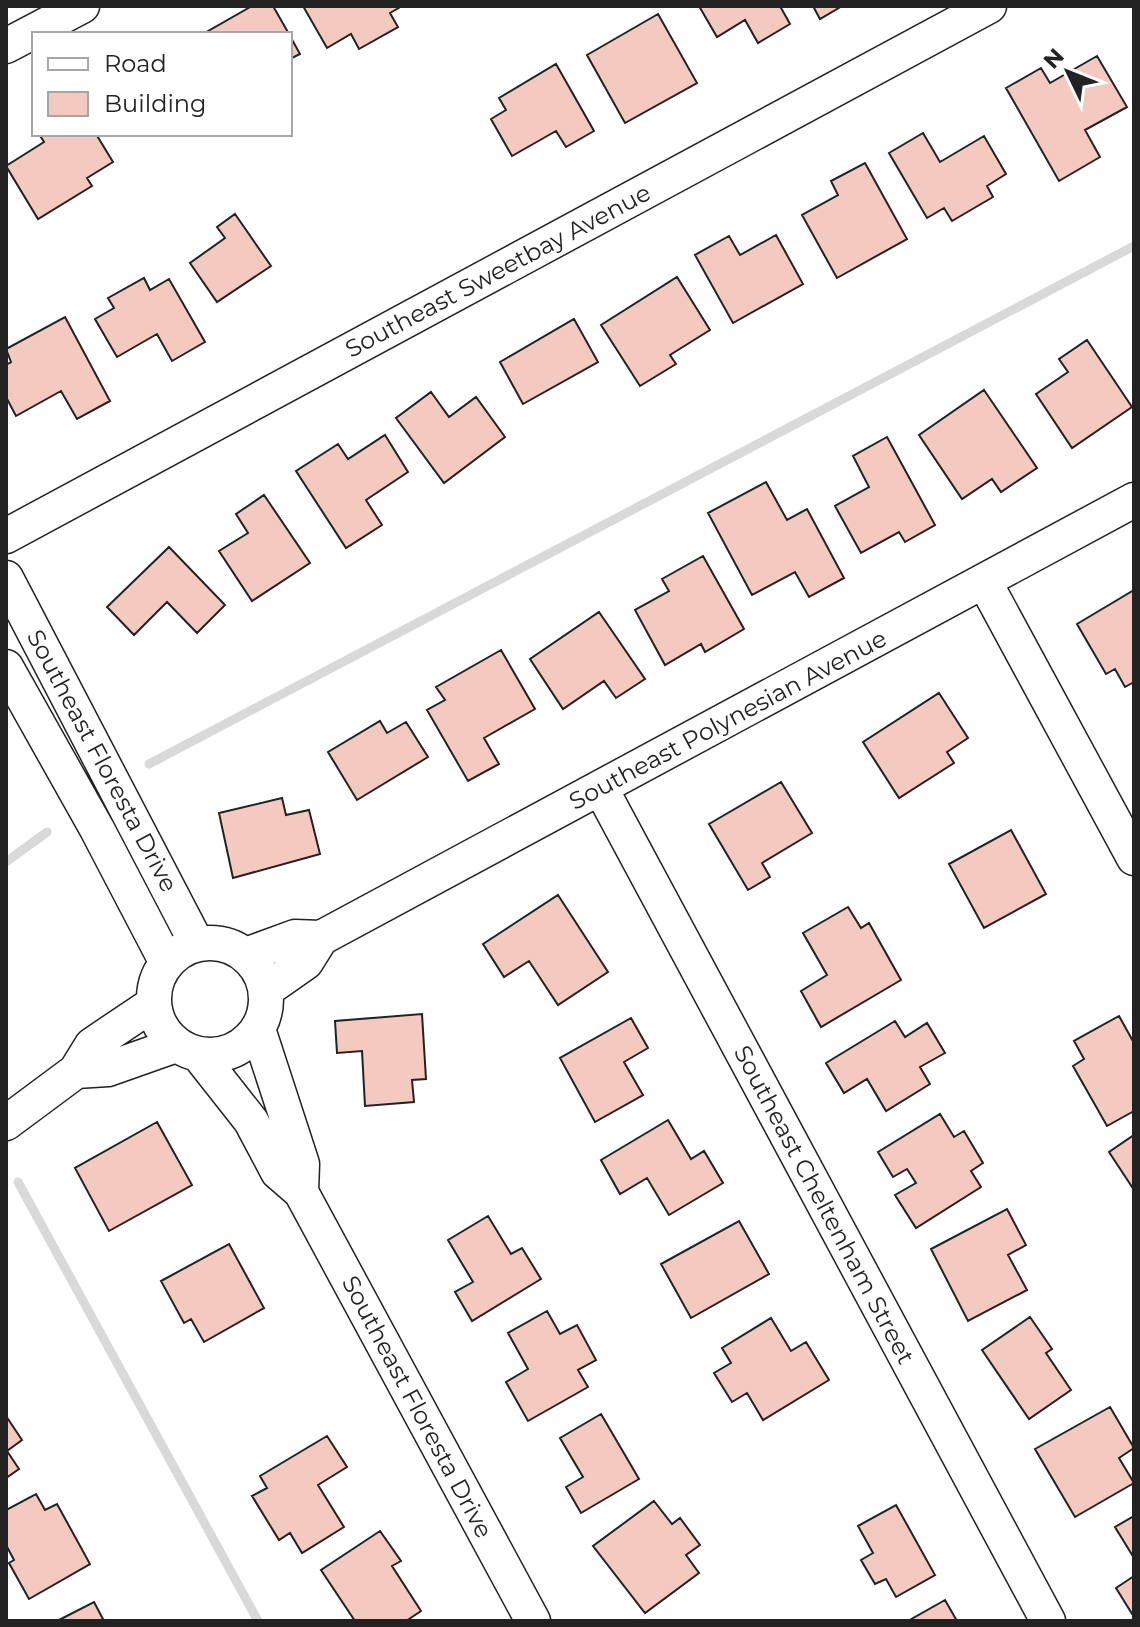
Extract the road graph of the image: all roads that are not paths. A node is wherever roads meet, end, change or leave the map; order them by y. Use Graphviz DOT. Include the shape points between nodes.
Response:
graph roads {
  1 [pos="82,6"];
  2 [pos="989,6"];
  3 [pos="32,32"];
  4 [pos="33,32"];
  5 [pos="6,46"];
  6 [pos="1134,500"];
  7 [pos="6,536"];
  8 [pos="6,578"];
  9 [pos="984,581"];
  10 [pos="6,667"];
  11 [pos="601,789"];
  12 [pos="1134,858"];
  13 [pos="321,938"];
  14 [pos="197,944"];
  15 [pos="246,955"];
  16 [pos="166,961"];
  17 [pos="266,990"];
  18 [pos="153,1004"];
  19 [pos="258,1029"];
  20 [pos="188,1050"];
  21 [pos="76,1071"];
  22 [pos="6,1123"];
  23 [pos="301,1192"];
  24 [pos="533,1621"];
  25 [pos="1048,1621"];
  1 -- 4 [label="street"];
  2 -- 7 [label="street, Southeast Sweetbay Avenue"];
  3 -- 5 [label="street"];
  6 -- 9 [label="street, Southeast Polynesian Avenue"];
  8 -- 14 [label="street, Southeast Floresta Drive"];
  9 -- 11 [label="street, Southeast Polynesian Avenue"];
  9 -- 12 [label="street"];
  10 -- 16 [label="street, Southeast Floresta Drive"];
  11 -- 13 [label="street, Southeast Polynesian Avenue"];
  11 -- 25 [label="street, Southeast Cheltenham Street"];
  13 -- 15 [label="street, Southeast Polynesian Avenue" via="295,937"];
  13 -- 17 [label="street, Southeast Polynesian Avenue" via="306,962"];
  14 -- 15 [label="street" via="223,945"];
  14 -- 16 [label="street"];
  15 -- 17 [label="street"];
  16 -- 18 [label="street"];
  17 -- 19 [label="street"];
  18 -- 20 [label="street" via="157,1020"];
  18 -- 21 [label="street" via="92,1045"];
  19 -- 20 [label="street" via="233,1051"];
  19 -- 23 [label="street, Southeast Floresta Drive" via="302,1164"];
  20 -- 21 [label="street"];
  20 -- 23 [label="street, Southeast Floresta Drive" via="251,1121 278,1172"];
  21 -- 22 [label="street"];
  23 -- 24 [label="street, Southeast Floresta Drive"];
}
